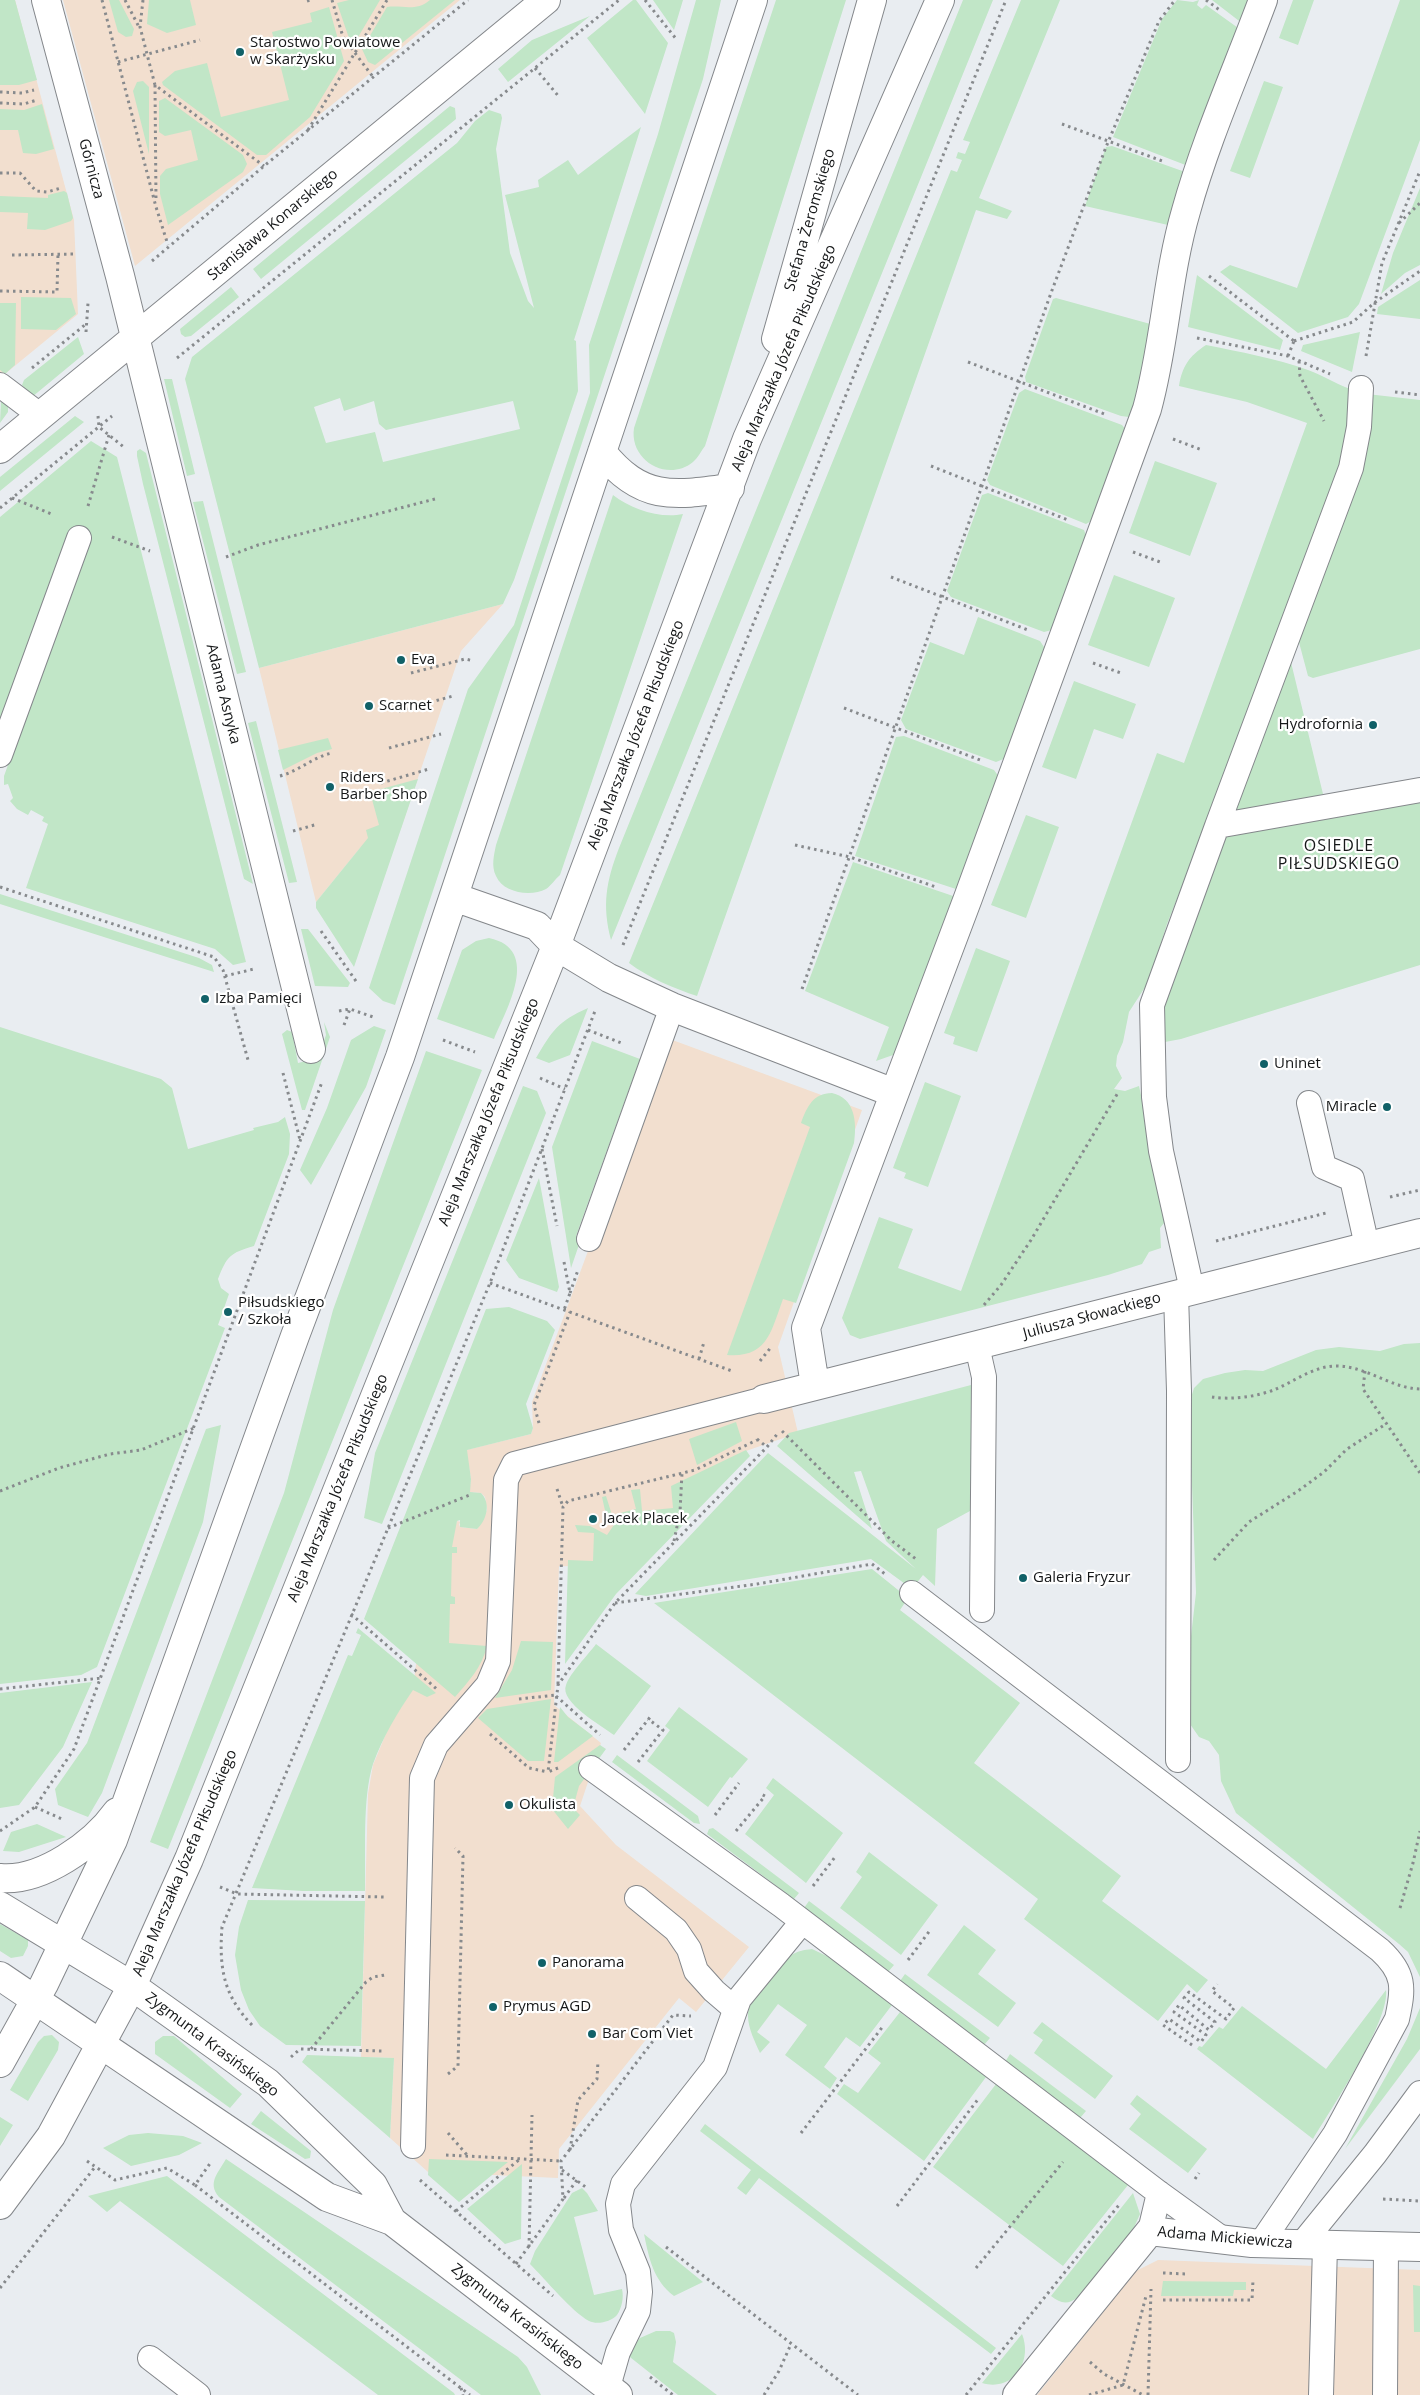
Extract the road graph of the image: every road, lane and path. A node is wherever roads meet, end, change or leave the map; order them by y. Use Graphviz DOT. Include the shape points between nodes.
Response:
graph roads {
  1 [pos="46,0"];
  2 [pos="102,0"];
  3 [pos="125,0"];
  4 [pos="143,0"];
  5 [pos="332,0"];
  6 [pos="387,0"];
  7 [pos="468,0"];
  8 [pos="546,0"];
  9 [pos="619,0"];
  10 [pos="645,0"];
  11 [pos="872,0"];
  12 [pos="940,0"];
  13 [pos="1006,0"];
  14 [pos="1175,0"];
  15 [pos="1263,0"];
  16 [pos="750,4"];
  17 [pos="140,27"];
  18 [pos="200,40"];
  19 [pos="677,40"];
  20 [pos="354,53"];
  21 [pos="147,55"];
  22 [pos="118,62"];
  23 [pos="536,68"];
  24 [pos="373,78"];
  25 [pos="155,85"];
  26 [pos="0,92"];
  27 [pos="22,93"];
  28 [pos="560,98"];
  29 [pos="40,100"];
  30 [pos="0,103"];
  31 [pos="1062,124"];
  32 [pos="306,133"];
  33 [pos="1109,141"];
  34 [pos="264,166"];
  35 [pos="1420,171"];
  36 [pos="0,173"];
  37 [pos="47,192"];
  38 [pos="1420,203"];
  39 [pos="156,207"];
  40 [pos="1398,225"];
  41 [pos="168,245"];
  42 [pos="12,254"];
  43 [pos="58,254"];
  44 [pos="82,254"];
  45 [pos="151,262"];
  46 [pos="1175,262"];
  47 [pos="1420,271"];
  48 [pos="0,291"];
  49 [pos="89,299"];
  50 [pos="1374,303"];
  51 [pos="1164,331"];
  52 [pos="135,339"];
  53 [pos="1294,341"];
  54 [pos="1288,356"];
  55 [pos="968,362"];
  56 [pos="171,363"];
  57 [pos="1020,382"];
  58 [pos="2,387"];
  59 [pos="1361,388"];
  60 [pos="1420,395"];
  61 [pos="41,416"];
  62 [pos="112,416"];
  63 [pos="1140,427"];
  64 [pos="109,435"];
  65 [pos="1168,437"];
  66 [pos="747,439"];
  67 [pos="0,449"];
  68 [pos="1202,450"];
  69 [pos="602,452"];
  70 [pos="931,466"];
  71 [pos="982,486"];
  72 [pos="730,488"];
  73 [pos="12,498"];
  74 [pos="435,499"];
  75 [pos="0,508"];
  76 [pos="81,532"];
  77 [pos="1102,533"];
  78 [pos="1126,549"];
  79 [pos="153,553"];
  80 [pos="220,559"];
  81 [pos="1160,562"];
  82 [pos="891,577"];
  83 [pos="943,598"];
  84 [pos="1062,643"];
  85 [pos="474,661"];
  86 [pos="1086,661"];
  87 [pos="411,673"];
  88 [pos="1121,673"];
  89 [pos="453,696"];
  90 [pos="844,708"];
  91 [pos="399,711"];
  92 [pos="895,729"];
  93 [pos="441,734"];
  94 [pos="389,748"];
  95 [pos="332,753"];
  96 [pos="0,754"];
  97 [pos="429,769"];
  98 [pos="1014,772"];
  99 [pos="274,777"];
  100 [pos="381,783"];
  101 [pos="1420,790"];
  102 [pos="318,824"];
  103 [pos="1217,826"];
  104 [pos="288,833"];
  105 [pos="796,845"];
  106 [pos="850,857"];
  107 [pos="0,887"];
  108 [pos="454,897"];
  109 [pos="968,898"];
  110 [pos="556,946"];
  111 [pos="620,953"];
  112 [pos="257,968"];
  113 [pos="225,976"];
  114 [pos="802,990"];
  115 [pos="597,1007"];
  116 [pos="672,1007"];
  117 [pos="381,1019"];
  118 [pos="343,1027"];
  119 [pos="436,1038"];
  120 [pos="311,1049"];
  121 [pos="478,1053"];
  122 [pos="248,1060"];
  123 [pos="537,1077"];
  124 [pos="323,1080"];
  125 [pos="1123,1083"];
  126 [pos="565,1089"];
  127 [pos="894,1093"];
  128 [pos="1309,1104"];
  129 [pos="1420,1233"];
  130 [pos="589,1239"];
  131 [pos="1367,1246"];
  132 [pos="490,1283"];
  133 [pos="1184,1292"];
  134 [pos="981,1308"];
  135 [pos="570,1312"];
  136 [pos="704,1342"];
  137 [pos="774,1343"];
  138 [pos="977,1346"];
  139 [pos="699,1359"];
  140 [pos="758,1363"];
  141 [pos="724,1368"];
  142 [pos="1365,1371"];
  143 [pos="815,1385"];
  144 [pos="1420,1389"];
  145 [pos="1179,1391"];
  146 [pos="764,1399"];
  147 [pos="1386,1424"];
  148 [pos="194,1428"];
  149 [pos="780,1430"];
  150 [pos="757,1440"];
  151 [pos="546,1456"];
  152 [pos="682,1473"];
  153 [pos="1420,1473"];
  154 [pos="0,1491"];
  155 [pos="506,1492"];
  156 [pos="563,1507"];
  157 [pos="387,1529"];
  158 [pos="674,1542"];
  159 [pos="922,1564"];
  160 [pos="912,1593"];
  161 [pos="615,1602"];
  162 [pos="1178,1606"];
  163 [pos="982,1610"];
  164 [pos="351,1614"];
  165 [pos="101,1678"];
  166 [pos="558,1685"];
  167 [pos="0,1689"];
  168 [pos="523,1699"];
  169 [pos="464,1712"];
  170 [pos="622,1752"];
  171 [pos="1178,1760"];
  172 [pos="637,1763"];
  173 [pos="563,1766"];
  174 [pos="591,1768"];
  175 [pos="548,1772"];
  176 [pos="739,1783"];
  177 [pos="131,1792"];
  178 [pos="761,1794"];
  179 [pos="35,1807"];
  180 [pos="70,1822"];
  181 [pos="420,1830"];
  182 [pos="0,1831"];
  183 [pos="1420,1831"];
  184 [pos="733,1836"];
  185 [pos="694,1842"];
  186 [pos="0,1878"];
  187 [pos="220,1887"];
  188 [pos="237,1894"];
  189 [pos="418,1898"];
  190 [pos="637,1898"];
  191 [pos="0,1906"];
  192 [pos="1400,1908"];
  193 [pos="802,1922"];
  194 [pos="63,1945"];
  195 [pos="416,1974"];
  196 [pos="0,1976"];
  197 [pos="1217,1984"];
  198 [pos="132,1986"];
  199 [pos="714,1991"];
  200 [pos="35,1999"];
  201 [pos="904,1999"];
  202 [pos="735,2009"];
  203 [pos="256,2029"];
  204 [pos="101,2042"];
  205 [pos="1192,2045"];
  206 [pos="312,2049"];
  207 [pos="415,2052"];
  208 [pos="287,2060"];
  209 [pos="598,2061"];
  210 [pos="0,2063"];
  211 [pos="999,2071"];
  212 [pos="444,2078"];
  213 [pos="1420,2093"];
  214 [pos="532,2115"];
  215 [pos="801,2133"];
  216 [pos="1084,2137"];
  217 [pos="413,2146"];
  218 [pos="570,2151"];
  219 [pos="440,2154"];
  220 [pos="215,2156"];
  221 [pos="520,2159"];
  222 [pos="531,2159"];
  223 [pos="88,2161"];
  224 [pos="561,2161"];
  225 [pos="95,2166"];
  226 [pos="419,2178"];
  227 [pos="577,2180"];
  228 [pos="194,2185"];
  229 [pos="1150,2186"];
  230 [pos="563,2199"];
  231 [pos="0,2205"];
  232 [pos="896,2206"];
  233 [pos="456,2211"];
  234 [pos="392,2221"];
  235 [pos="1150,2232"];
  236 [pos="1224,2240"];
  237 [pos="1256,2243"];
  238 [pos="1313,2245"];
  239 [pos="665,2246"];
  240 [pos="528,2247"];
  241 [pos="1386,2247"];
  242 [pos="1420,2247"];
  243 [pos="516,2264"];
  244 [pos="976,2268"];
  245 [pos="1158,2273"];
  246 [pos="1193,2274"];
  247 [pos="0,2288"];
  248 [pos="1164,2300"];
  249 [pos="558,2301"];
  250 [pos="1064,2338"];
  251 [pos="791,2344"];
  252 [pos="618,2352"];
  253 [pos="150,2358"];
  254 [pos="1123,2385"];
  255 [pos="461,2388"];
  256 [pos="610,2392"];
  257 [pos="198,2395"];
  258 [pos="463,2395"];
  259 [pos="470,2395"];
  260 [pos="673,2395"];
  261 [pos="764,2395"];
  262 [pos="858,2395"];
  263 [pos="966,2395"];
  264 [pos="1017,2395"];
  265 [pos="1088,2395"];
  266 [pos="1142,2395"];
  267 [pos="1148,2395"];
  268 [pos="1321,2395"];
  269 [pos="1385,2395"];
  1 -- 52 [label="street, Górnicza"];
  2 -- 22 [label="path"];
  3 -- 17 [label="path"];
  4 -- 17 [label="path"];
  5 -- 20 [label="path" via="343,37"];
  6 -- 20 [label="path"];
  7 -- 24 [label="path"];
  8 -- 52 [label="street, Stanisława Konarskiego"];
  9 -- 23 [label="path"];
  10 -- 19 [label="path"];
  11 -- 66 [label="street, Stefana Żeromskiego"];
  12 -- 66 [label="street, Aleja Marszałka Józefa Piłsudskiego"];
  13 -- 111 [label="path"];
  14 -- 33 [label="path" via="1158,21"];
  15 -- 46 [label="street" via="1185,212"];
  16 -- 69 [label="street"];
  17 -- 21 [label="path"];
  18 -- 21 [label="path"];
  20 -- 24 [label="path"];
  20 -- 32 [label="path"];
  21 -- 22 [label="path"];
  21 -- 25 [label="path"];
  22 -- 39 [label="path"];
  23 -- 28 [label="path"];
  23 -- 56 [label="path"];
  24 -- 32 [label="path"];
  25 -- 34 [label="path"];
  25 -- 39 [label="path"];
  26 -- 27 [label="path"];
  29 -- 30 [label="path" via="24,104"];
  31 -- 33 [label="path"];
  32 -- 34 [label="path"];
  33 -- 57 [label="path"];
  34 -- 41 [label="path"];
  35 -- 40 [label="path"];
  36 -- 37 [label="path" via="20,173 36,191"];
  38 -- 40 [label="path"];
  39 -- 41 [label="path"];
  40 -- 50 [label="path" via="1382,263"];
  41 -- 45 [label="path"];
  42 -- 43 [label="path"];
  43 -- 44 [label="path"];
  43 -- 48 [label="path" via="57,292"];
  46 -- 51 [label="street"];
  46 -- 53 [label="path" via="1194,265"];
  47 -- 50 [label="path"];
  49 -- 58 [label="path" via="86,324"];
  50 -- 53 [label="path" via="1354,322"];
  50 -- 59 [label="path"];
  51 -- 54 [label="path"];
  51 -- 63 [label="street"];
  52 -- 61 [label="street, Stanisława Konarskiego"];
  52 -- 120 [label="street, Adama Asnyka"];
  53 -- 54 [label="path"];
  54 -- 59 [label="path"];
  55 -- 57 [label="path"];
  57 -- 63 [label="path"];
  57 -- 71 [label="path"];
  58 -- 61 [label="lane"];
  59 -- 60 [label="path"];
  59 -- 103 [label="lane" via="1359,428 1351,468"];
  61 -- 67 [label="street, Stanisława Konarskiego"];
  62 -- 73 [label="path"];
  63 -- 77 [label="street"];
  64 -- 76 [label="path"];
  65 -- 68 [label="path"];
  66 -- 72 [label="street, Aleja Marszałka Józefa Piłsudskiego"];
  69 -- 72 [label="street" via="616,470 643,487 667,494"];
  69 -- 108 [label="street"];
  70 -- 71 [label="path"];
  71 -- 77 [label="path"];
  71 -- 83 [label="path"];
  72 -- 110 [label="street, Aleja Marszałka Józefa Piłsudskiego"];
  73 -- 75 [label="path"];
  73 -- 76 [label="path"];
  74 -- 80 [label="path" via="258,545"];
  76 -- 79 [label="path"];
  76 -- 96 [label="lane"];
  77 -- 84 [label="street"];
  78 -- 81 [label="path"];
  82 -- 83 [label="path"];
  83 -- 84 [label="path"];
  83 -- 92 [label="path"];
  84 -- 98 [label="street"];
  85 -- 87 [label="path" via="465,659"];
  86 -- 88 [label="path"];
  89 -- 91 [label="path"];
  90 -- 92 [label="path"];
  92 -- 98 [label="path"];
  92 -- 106 [label="path"];
  93 -- 94 [label="path"];
  95 -- 99 [label="path"];
  97 -- 100 [label="path"];
  98 -- 109 [label="street"];
  101 -- 103 [label="lane"];
  102 -- 104 [label="path"];
  103 -- 133 [label="lane" via="1152,1005 1155,1106"];
  105 -- 106 [label="path"];
  106 -- 109 [label="path"];
  106 -- 114 [label="path"];
  107 -- 113 [label="path" via="214,957"];
  108 -- 110 [label="street" via="537,926"];
  108 -- 177 [label="street" via="411,1029 298,1327"];
  109 -- 127 [label="street"];
  110 -- 116 [label="street" via="609,978"];
  110 -- 198 [label="street, Aleja Marszałka Józefa Piłsudskiego" via="187,1865"];
  112 -- 113 [label="path"];
  113 -- 122 [label="path"];
  115 -- 126 [label="path"];
  116 -- 127 [label="street"];
  116 -- 130 [label="lane"];
  117 -- 118 [label="path" via="350,1009"];
  119 -- 121 [label="path"];
  123 -- 126 [label="path"];
  124 -- 148 [label="path"];
  125 -- 134 [label="path" via="1031,1240"];
  126 -- 132 [label="path"];
  127 -- 143 [label="street" via="806,1328"];
  128 -- 131 [label="lane" via="1324,1167 1352,1179"];
  129 -- 131 [label="street, Juliusza Słowackiego"];
  131 -- 133 [label="street, Juliusza Słowackiego"];
  132 -- 135 [label="path"];
  132 -- 157 [label="path"];
  133 -- 138 [label="street, Juliusza Słowackiego"];
  133 -- 145 [label="lane"];
  135 -- 139 [label="path"];
  135 -- 151 [label="path" via="534,1404"];
  136 -- 139 [label="path"];
  137 -- 140 [label="path"];
  138 -- 143 [label="street, Juliusza Słowackiego"];
  138 -- 163 [label="lane" via="984,1377"];
  139 -- 141 [label="path"];
  142 -- 144 [label="path" via="1407,1389"];
  142 -- 145 [label="path" via="1334,1366 1305,1374 1275,1390 1226,1399"];
  142 -- 147 [label="path" via="1363,1389"];
  143 -- 146 [label="street, Juliusza Słowackiego"];
  145 -- 162 [label="lane"];
  146 -- 151 [label="lane"];
  147 -- 153 [label="path"];
  147 -- 162 [label="path" via="1347,1449 1298,1491 1250,1522 1208,1566"];
  148 -- 154 [label="path" via="141,1450 110,1454 60,1468"];
  148 -- 165 [label="path"];
  149 -- 159 [label="path" via="892,1541"];
  150 -- 152 [label="path"];
  151 -- 155 [label="lane" via="514,1464 506,1480"];
  151 -- 156 [label="path"];
  152 -- 156 [label="path" via="568,1500"];
  152 -- 158 [label="path" via="680,1512"];
  155 -- 157 [label="path" via="478,1491"];
  155 -- 169 [label="lane" via="498,1661 488,1685"];
  156 -- 166 [label="path"];
  157 -- 164 [label="path"];
  160 -- 161 [label="path" via="872,1564 757,1584"];
  160 -- 237 [label="lane" via="1380,1950 1397,1968 1401,2001 1397,2020 1335,2134"];
  162 -- 171 [label="lane"];
  164 -- 169 [label="path"];
  164 -- 188 [label="path"];
  165 -- 167 [label="path"];
  165 -- 179 [label="path" via="74,1749"];
  168 -- 175 [label="path" via="556,1695"];
  169 -- 175 [label="path" via="529,1768"];
  169 -- 181 [label="lane" via="436,1744 422,1778"];
  170 -- 172 [label="path" via="649,1717 663,1730"];
  173 -- 175 [label="path"];
  174 -- 185 [label="lane"];
  176 -- 185 [label="path"];
  177 -- 186 [label="street" via="91,1842 38,1872"];
  177 -- 194 [label="street" via="113,1840"];
  178 -- 184 [label="path" via="765,1796"];
  179 -- 180 [label="path"];
  179 -- 182 [label="path"];
  181 -- 189 [label="lane"];
  181 -- 212 [label="path" via="436,1830 463,1856 458,2066"];
  183 -- 192 [label="path"];
  185 -- 193 [label="lane"];
  187 -- 188 [label="path"];
  188 -- 189 [label="path"];
  188 -- 203 [label="path" via="222,1928 222,1976 236,2004"];
  189 -- 195 [label="lane"];
  190 -- 199 [label="lane" via="676,1930 696,1971"];
  191 -- 194 [label="street, Zygmunta Krasińskiego"];
  193 -- 201 [label="lane"];
  193 -- 202 [label="lane" via="739,1999"];
  194 -- 198 [label="street, Zygmunta Krasińskiego"];
  194 -- 200 [label="street"];
  195 -- 206 [label="path" via="391,1974 373,1977 366,1982"];
  195 -- 207 [label="lane"];
  196 -- 200 [label="street, Zygmunta Krasińskiego"];
  197 -- 205 [label="path" via="1212,1991 1234,2008 1226,2019 1189,1992 1184,1998 1215,2022 1209,2030 1179,2005 1174,2012 1206,2035 1201,2042 1169,2019 1163,2025"];
  198 -- 204 [label="street, Aleja Marszałka Józefa Piłsudskiego"];
  198 -- 234 [label="street, Zygmunta Krasińskiego" via="268,2083 373,2185"];
  199 -- 202 [label="lane"];
  199 -- 218 [label="path" via="694,2016 673,2015"];
  200 -- 204 [label="street, Zygmunta Krasińskiego"];
  200 -- 210 [label="street"];
  201 -- 211 [label="lane"];
  201 -- 215 [label="path"];
  202 -- 252 [label="lane" via="715,2067 623,2184 618,2204 621,2230 638,2272 640,2292 638,2311"];
  204 -- 231 [label="street, Aleja Marszałka Józefa Piłsudskiego" via="51,2136"];
  204 -- 234 [label="street, Zygmunta Krasińskiego" via="328,2197"];
  206 -- 207 [label="path"];
  206 -- 208 [label="path" via="300,2049"];
  207 -- 217 [label="lane"];
  209 -- 218 [label="path" via="597,2079 578,2100"];
  211 -- 216 [label="lane"];
  211 -- 232 [label="path"];
  213 -- 238 [label="lane"];
  214 -- 222 [label="path"];
  216 -- 229 [label="lane"];
  216 -- 244 [label="path"];
  218 -- 224 [label="path"];
  219 -- 221 [label="path"];
  220 -- 228 [label="path"];
  221 -- 222 [label="path"];
  221 -- 233 [label="path"];
  222 -- 224 [label="path"];
  222 -- 240 [label="path"];
  223 -- 225 [label="path"];
  224 -- 230 [label="path"];
  225 -- 228 [label="path" via="114,2180 167,2168"];
  225 -- 247 [label="path"];
  226 -- 233 [label="path"];
  227 -- 230 [label="path"];
  228 -- 255 [label="path"];
  229 -- 235 [label="lane"];
  229 -- 236 [label="lane"];
  229 -- 263 [label="path"];
  230 -- 240 [label="path"];
  233 -- 243 [label="path"];
  234 -- 256 [label="street, Zygmunta Krasińskiego"];
  235 -- 236 [label="street, Adama Mickiewicza"];
  235 -- 250 [label="street, Adama Mickiewicza"];
  236 -- 237 [label="street, Adama Mickiewicza"];
  237 -- 238 [label="street, Adama Mickiewicza"];
  237 -- 248 [label="path" via="1252,2300"];
  238 -- 241 [label="street, Adama Mickiewicza"];
  238 -- 268 [label="lane"];
  239 -- 251 [label="path"];
  240 -- 243 [label="path"];
  241 -- 242 [label="street, Adama Mickiewicza"];
  241 -- 269 [label="lane"];
  243 -- 249 [label="path"];
  245 -- 246 [label="path"];
  250 -- 254 [label="path" via="1104,2374"];
  250 -- 264 [label="street, Adama Mickiewicza"];
  251 -- 261 [label="path"];
  251 -- 262 [label="path"];
  252 -- 256 [label="lane"];
  252 -- 260 [label="path"];
  253 -- 257 [label="lane"];
  254 -- 265 [label="path"];
  254 -- 266 [label="path"];
  254 -- 267 [label="path" via="1150,2283"];
  255 -- 258 [label="path"];
  255 -- 259 [label="path"];
}
